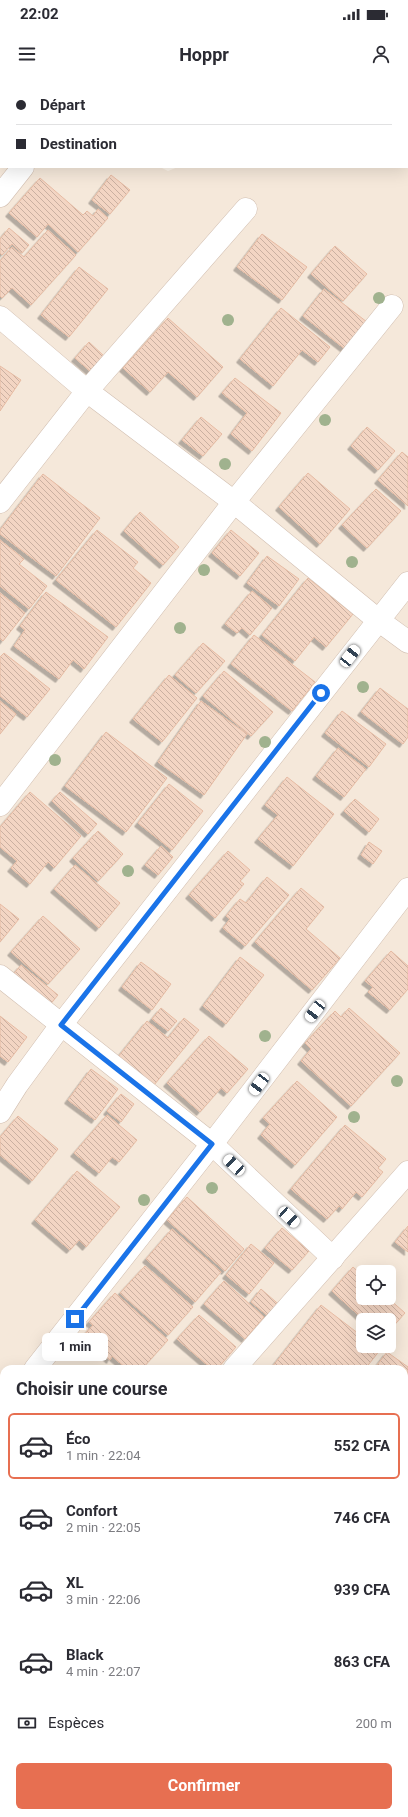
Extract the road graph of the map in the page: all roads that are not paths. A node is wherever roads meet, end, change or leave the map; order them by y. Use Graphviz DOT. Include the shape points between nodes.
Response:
graph roads {
  1 [pos="22,168"];
  2 [pos="0,196"];
  3 [pos="246,209"];
  4 [pos="392,306"];
  5 [pos="0,317"];
  6 [pos="87,391"];
  7 [pos="0,502"];
  8 [pos="234,502"];
  9 [pos="408,583"];
  10 [pos="378,620"];
  11 [pos="408,642"];
  12 [pos="0,804"];
  13 [pos="408,889"];
  14 [pos="0,976"];
  15 [pos="61,1025"];
  16 [pos="0,1112"];
  17 [pos="212,1144"];
  18 [pos="408,1172"];
  19 [pos="333,1258"];
  20 [pos="38,1365"];
  21 [pos="238,1365"];
  1 -- 2 [label="street"];
  3 -- 6 [label="street"];
  4 -- 8 [label="street"];
  5 -- 6 [label="street"];
  6 -- 7 [label="street"];
  6 -- 8 [label="street"];
  8 -- 10 [label="street"];
  8 -- 12 [label="street"];
  9 -- 10 [label="street"];
  10 -- 11 [label="street"];
  10 -- 15 [label="street"];
  13 -- 17 [label="street"];
  14 -- 15 [label="street"];
  15 -- 16 [label="street"];
  15 -- 17 [label="street"];
  17 -- 19 [label="street"];
  17 -- 20 [label="street"];
  18 -- 19 [label="street"];
  19 -- 21 [label="street"];
}
